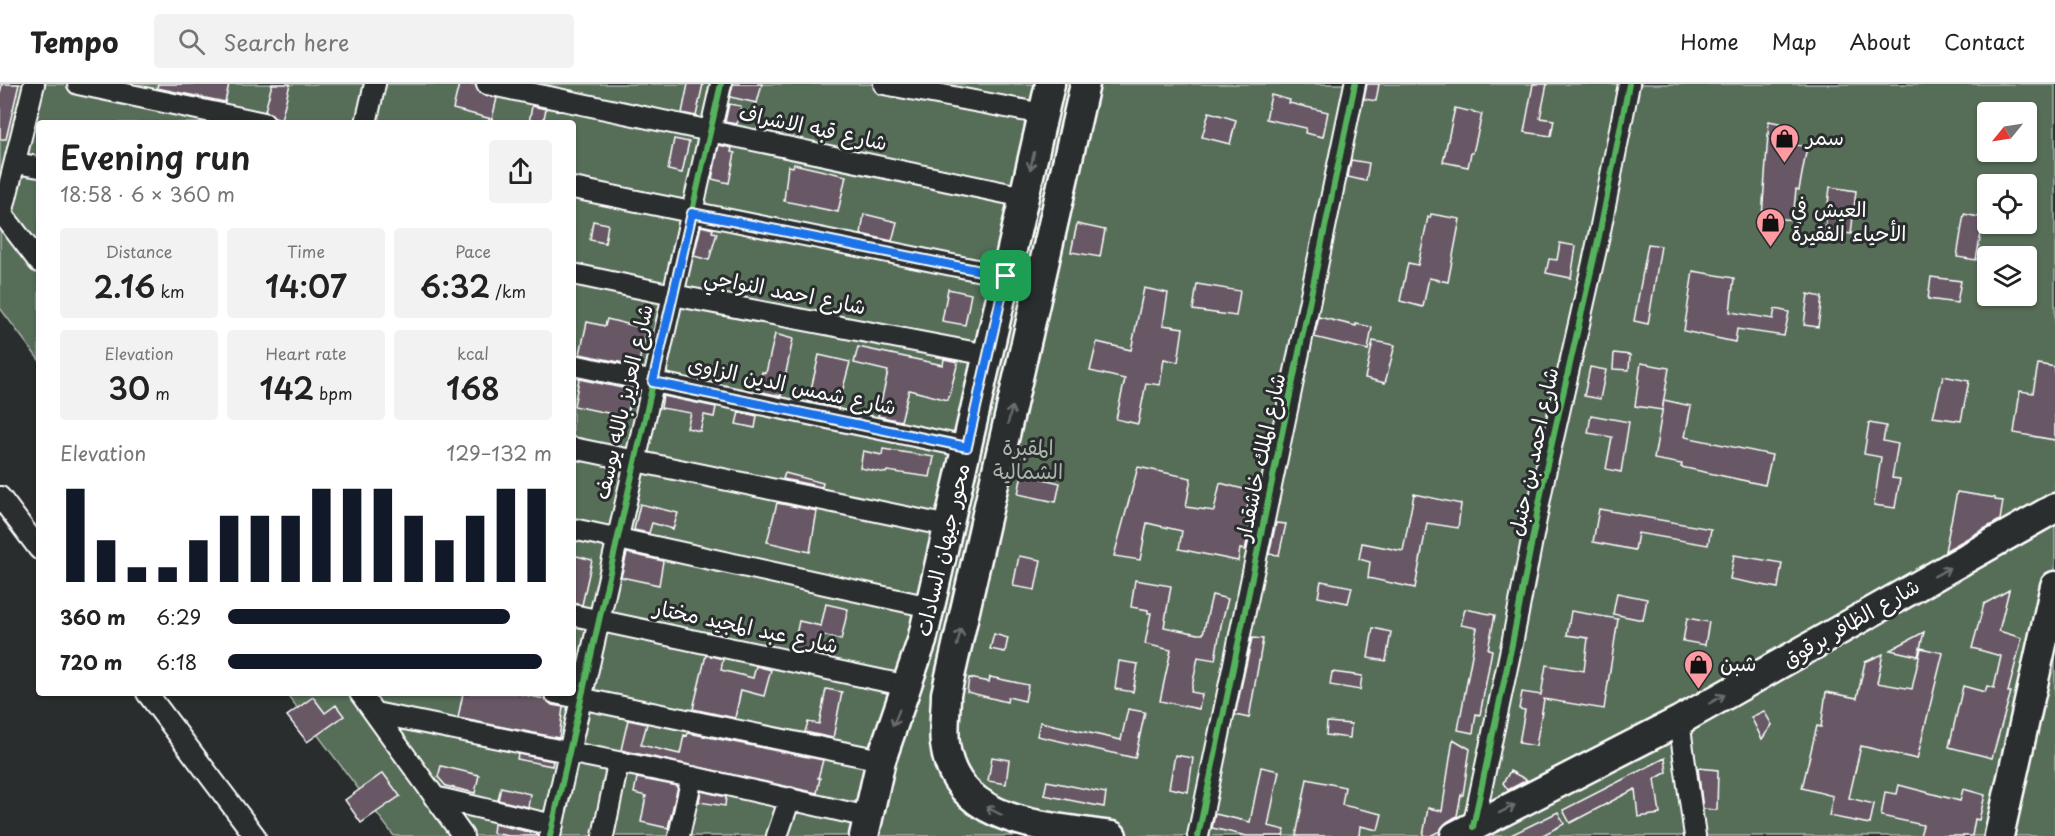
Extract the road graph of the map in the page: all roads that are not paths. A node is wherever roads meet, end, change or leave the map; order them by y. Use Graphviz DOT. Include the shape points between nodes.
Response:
graph roads {
  1 [pos="34,84"];
  2 [pos="78,84"];
  3 [pos="375,84"];
  4 [pos="487,84"];
  5 [pos="721,84"];
  6 [pos="884,84"];
  7 [pos="1050,84"];
  8 [pos="1085,84"];
  9 [pos="1355,84"];
  10 [pos="1629,84"];
  11 [pos="1043,114"];
  12 [pos="250,120"];
  13 [pos="367,120"];
  14 [pos="710,131"];
  15 [pos="15,163"];
  16 [pos="36,166"];
  17 [pos="576,189"];
  18 [pos="1024,197"];
  19 [pos="1,212"];
  20 [pos="692,213"];
  21 [pos="36,255"];
  22 [pos="576,275"];
  23 [pos="1006,276"];
  24 [pos="673,295"];
  25 [pos="988,355"];
  26 [pos="576,366"];
  27 [pos="653,382"];
  28 [pos="967,447"];
  29 [pos="576,449"];
  30 [pos="635,461"];
  31 [pos="0,496"];
  32 [pos="2055,508"];
  33 [pos="949,526"];
  34 [pos="576,530"];
  35 [pos="618,538"];
  36 [pos="36,545"];
  37 [pos="2055,586"];
  38 [pos="930,607"];
  39 [pos="576,616"];
  40 [pos="599,620"];
  41 [pos="908,686"];
  42 [pos="149,696"];
  43 [pos="362,696"];
  44 [pos="568,696"];
  45 [pos="582,699"];
  46 [pos="375,713"];
  47 [pos="1679,721"];
  48 [pos="569,753"];
  49 [pos="881,760"];
  50 [pos="618,764"];
  51 [pos="692,777"];
  52 [pos="434,797"];
  53 [pos="790,798"];
  54 [pos="866,826"];
  55 [pos="552,831"];
  56 [pos="1464,831"];
  57 [pos="255,836"];
  58 [pos="463,836"];
  59 [pos="603,836"];
  60 [pos="679,836"];
  61 [pos="777,836"];
  62 [pos="1112,836"];
  63 [pos="1198,836"];
  64 [pos="1695,836"];
  65 [pos="1999,836"];
  1 -- 15 [label="street"];
  2 -- 12 [label="street"];
  3 -- 13 [label="street"];
  4 -- 14 [label="street, شارع قبه الاشراف"];
  5 -- 14 [label="street, شارع العزيز بالله يوسف"];
  6 -- 11 [label="street"];
  7 -- 11 [label="main road, محور جيهان السادات"];
  62 -- 8 [label="main road, محور جيهان السادات, one-way" via="1012,819 986,808 955,774 945,744 946,694"];
  9 -- 63 [label="street, شارع الملك خاشقدار"];
  10 -- 56 [label="street, شارع احمد بن حنبل" via="1512,644"];
  11 -- 18 [label="main road, محور جيهان السادات, one-way"];
  14 -- 18 [label="street, شارع قبه الاشراف"];
  14 -- 20 [label="street, شارع العزيز بالله يوسف"];
  15 -- 16 [label="street"];
  15 -- 19 [label="street"];
  17 -- 20 [label="street"];
  18 -- 23 [label="main road, محور جيهان السادات"];
  19 -- 21 [label="street"];
  20 -- 23 [label="street"];
  20 -- 24 [label="street, شارع العزيز بالله يوسف"];
  22 -- 24 [label="street, شارع احمد النواجي"];
  23 -- 25 [label="main road, محور جيهان السادات"];
  24 -- 25 [label="street, شارع احمد النواجي"];
  24 -- 27 [label="street, شارع العزيز بالله يوسف"];
  25 -- 28 [label="main road, محور جيهان السادات"];
  26 -- 27 [label="street, شارع شمس الدين الزاوى"];
  27 -- 28 [label="street, شارع شمس الدين الزاوى"];
  27 -- 30 [label="street, شارع العزيز بالله يوسف"];
  28 -- 33 [label="main road, محور جيهان السادات"];
  29 -- 30 [label="street"];
  30 -- 33 [label="street"];
  30 -- 35 [label="street, شارع العزيز بالله يوسف"];
  31 -- 36 [label="street"];
  47 -- 32 [label="main road, شارع الظافر برقوق, one-way"];
  33 -- 38 [label="main road, محور جيهان السادات"];
  34 -- 35 [label="street"];
  35 -- 38 [label="street"];
  35 -- 40 [label="street, شارع العزيز بالله يوسف"];
  37 -- 65 [label="main road"];
  38 -- 41 [label="main road, محور جيهان السادات"];
  39 -- 40 [label="street, شارع عبد المجيد مختار"];
  40 -- 41 [label="street, شارع عبد المجيد مختار"];
  40 -- 45 [label="street, شارع العزيز بالله يوسف"];
  41 -- 49 [label="main road, محور جيهان السادات, one-way"];
  42 -- 57 [label="street"];
  43 -- 46 [label="street"];
  44 -- 45 [label="street"];
  45 -- 48 [label="street, شارع العزيز بالله يوسف"];
  45 -- 49 [label="street"];
  46 -- 48 [label="street"];
  46 -- 52 [label="street"];
  56 -- 47 [label="main road, شارع الظافر برقوق, one-way"];
  47 -- 64 [label="street"];
  48 -- 50 [label="street"];
  48 -- 55 [label="street, شارع العزيز بالله يوسف"];
  49 -- 54 [label="main road, محور جيهان السادات"];
  50 -- 51 [label="street"];
  50 -- 59 [label="street"];
  51 -- 53 [label="street"];
  51 -- 60 [label="street"];
  52 -- 55 [label="street"];
  52 -- 58 [label="street"];
  53 -- 54 [label="street"];
  53 -- 61 [label="street"];
}
